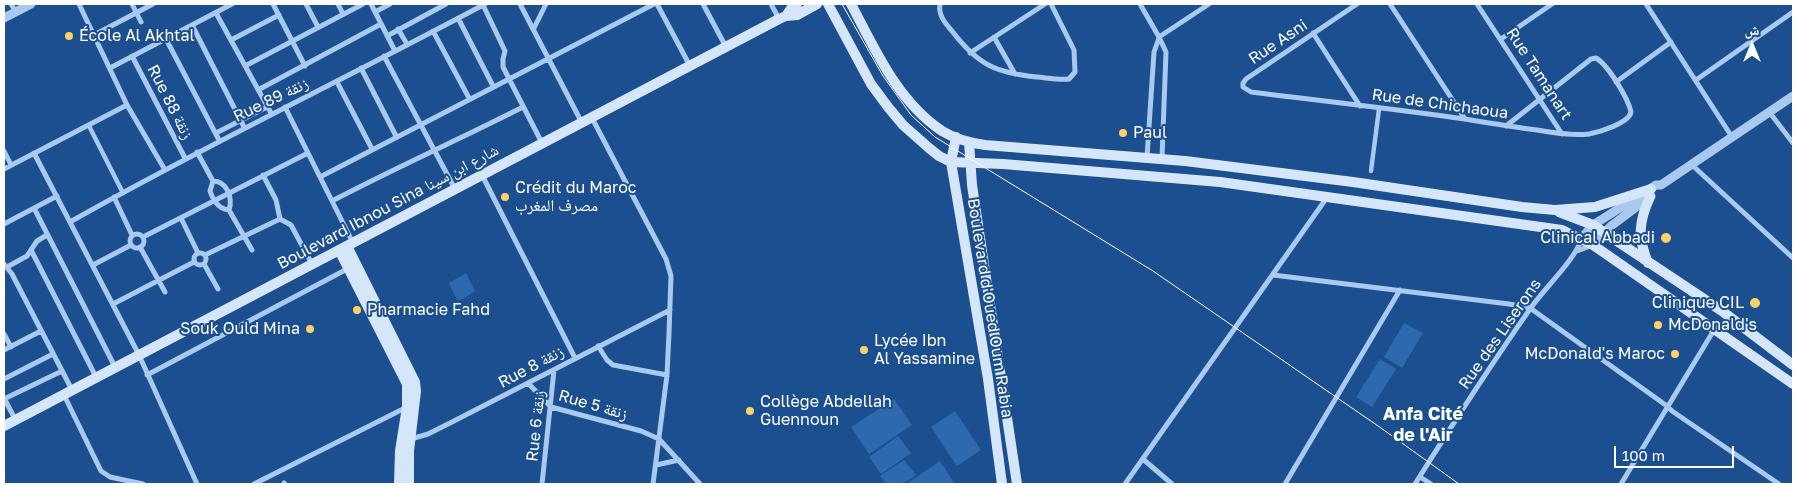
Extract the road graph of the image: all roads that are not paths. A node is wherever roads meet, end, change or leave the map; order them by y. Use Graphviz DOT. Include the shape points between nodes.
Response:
graph roads {
  1 [pos="31,4"];
  2 [pos="79,4"];
  3 [pos="132,4"];
  4 [pos="153,4"];
  5 [pos="232,4"];
  6 [pos="273,4"];
  7 [pos="306,4"];
  8 [pos="338,4"];
  9 [pos="363,4"];
  10 [pos="371,4"];
  11 [pos="390,4"];
  12 [pos="446,4"];
  13 [pos="484,4"];
  14 [pos="520,4"];
  15 [pos="546,4"];
  16 [pos="655,4"];
  17 [pos="703,4"];
  18 [pos="771,4"];
  19 [pos="797,4"];
  20 [pos="817,4"];
  21 [pos="828,4"];
  22 [pos="851,4"];
  23 [pos="940,4"];
  24 [pos="1045,4"];
  25 [pos="1051,4"];
  26 [pos="1140,4"];
  27 [pos="1209,4"];
  28 [pos="1357,4"];
  29 [pos="1390,4"];
  30 [pos="1477,4"];
  31 [pos="1552,4"];
  32 [pos="1646,4"];
  33 [pos="13,8"];
  34 [pos="375,12"];
  35 [pos="1793,12"];
  36 [pos="137,13"];
  37 [pos="216,13"];
  38 [pos="344,14"];
  39 [pos="279,16"];
  40 [pos="4,18"];
  41 [pos="458,18"];
  42 [pos="783,18"];
  43 [pos="142,22"];
  44 [pos="381,24"];
  45 [pos="192,25"];
  46 [pos="318,27"];
  47 [pos="534,28"];
  48 [pos="398,29"];
  49 [pos="433,32"];
  50 [pos="94,34"];
  51 [pos="1313,34"];
  52 [pos="387,36"];
  53 [pos="994,37"];
  54 [pos="1160,37"];
  55 [pos="166,39"];
  56 [pos="1501,39"];
  57 [pos="231,40"];
  58 [pos="293,42"];
  59 [pos="1671,42"];
  60 [pos="407,44"];
  61 [pos="726,47"];
  62 [pos="395,51"];
  63 [pos="970,53"];
  64 [pos="132,56"];
  65 [pos="384,56"];
  66 [pos="548,58"];
  67 [pos="245,66"];
  68 [pos="305,66"];
  69 [pos="690,66"];
  70 [pos="110,68"];
  71 [pos="361,68"];
  72 [pos="1015,74"];
  73 [pos="508,78"];
  74 [pos="1696,80"];
  75 [pos="337,82"];
  76 [pos="1616,82"];
  77 [pos="493,86"];
  78 [pos="1243,87"];
  79 [pos="258,90"];
  80 [pos="1793,96"];
  81 [pos="469,98"];
  82 [pos="1540,100"];
  83 [pos="127,105"];
  84 [pos="1360,106"];
  85 [pos="267,107"];
  86 [pos="285,107"];
  87 [pos="523,107"];
  88 [pos="1378,109"];
  89 [pos="1770,112"];
  90 [pos="271,114"];
  91 [pos="592,118"];
  92 [pos="1464,119"];
  93 [pos="241,120"];
  94 [pos="420,123"];
  95 [pos="582,123"];
  96 [pos="89,126"];
  97 [pos="1506,126"];
  98 [pos="244,128"];
  99 [pos="216,133"];
  100 [pos="1562,134"];
  101 [pos="396,136"];
  102 [pos="956,137"];
  103 [pos="1732,137"];
  104 [pos="219,140"];
  105 [pos="969,142"];
  106 [pos="1793,143"];
  107 [pos="542,144"];
  108 [pos="372,149"];
  109 [pos="434,149"];
  110 [pos="4,150"];
  111 [pos="197,152"];
  112 [pos="34,153"];
  113 [pos="308,153"];
  114 [pos="1147,157"];
  115 [pos="185,158"];
  116 [pos="1162,158"];
  117 [pos="951,162"];
  118 [pos="969,162"];
  119 [pos="11,165"];
  120 [pos="1692,165"];
  121 [pos="4,168"];
  122 [pos="165,170"];
  123 [pos="1371,171"];
  124 [pos="482,175"];
  125 [pos="263,176"];
  126 [pos="320,177"];
  127 [pos="213,181"];
  128 [pos="455,189"];
  129 [pos="1654,190"];
  130 [pos="123,192"];
  131 [pos="228,193"];
  132 [pos="56,196"];
  133 [pos="1328,196"];
  134 [pos="114,197"];
  135 [pos="214,200"];
  136 [pos="332,200"];
  137 [pos="34,208"];
  138 [pos="229,210"];
  139 [pos="1555,210"];
  140 [pos="181,218"];
  141 [pos="280,219"];
  142 [pos="70,222"];
  143 [pos="4,224"];
  144 [pos="1593,225"];
  145 [pos="1605,233"];
  146 [pos="47,235"];
  147 [pos="132,235"];
  148 [pos="244,236"];
  149 [pos="143,237"];
  150 [pos="1582,238"];
  151 [pos="131,245"];
  152 [pos="1593,245"];
  153 [pos="346,246"];
  154 [pos="140,247"];
  155 [pos="31,250"];
  156 [pos="252,250"];
  157 [pos="1577,251"];
  158 [pos="198,253"];
  159 [pos="205,255"];
  160 [pos="1793,258"];
  161 [pos="194,262"];
  162 [pos="1648,263"];
  163 [pos="204,264"];
  164 [pos="312,264"];
  165 [pos="5,266"];
  166 [pos="93,266"];
  167 [pos="349,268"];
  168 [pos="1273,275"];
  169 [pos="158,280"];
  170 [pos="218,289"];
  171 [pos="1400,290"];
  172 [pos="165,292"];
  173 [pos="113,304"];
  174 [pos="1530,308"];
  175 [pos="670,310"];
  176 [pos="1714,330"];
  177 [pos="41,331"];
  178 [pos="4,334"];
  179 [pos="598,346"];
  180 [pos="11,347"];
  181 [pos="4,350"];
  182 [pos="53,354"];
  183 [pos="138,355"];
  184 [pos="575,358"];
  185 [pos="1793,365"];
  186 [pos="115,367"];
  187 [pos="554,370"];
  188 [pos="62,371"];
  189 [pos="147,375"];
  190 [pos="667,375"];
  191 [pos="96,377"];
  192 [pos="4,379"];
  193 [pos="528,383"];
  194 [pos="1793,384"];
  195 [pos="68,392"];
  196 [pos="4,399"];
  197 [pos="1667,406"];
  198 [pos="407,407"];
  199 [pos="551,407"];
  200 [pos="15,420"];
  201 [pos="4,426"];
  202 [pos="406,439"];
  203 [pos="660,439"];
  204 [pos="679,460"];
  205 [pos="1144,460"];
  206 [pos="656,465"];
  207 [pos="1420,477"];
  208 [pos="143,484"];
  209 [pos="197,484"];
  210 [pos="254,484"];
  211 [pos="399,484"];
  212 [pos="409,484"];
  213 [pos="542,484"];
  214 [pos="653,484"];
  215 [pos="700,484"];
  216 [pos="1002,484"];
  217 [pos="1017,484"];
  218 [pos="1125,484"];
  219 [pos="1172,484"];
  220 [pos="1285,484"];
  221 [pos="1416,484"];
  222 [pos="1431,484"];
  223 [pos="1622,484"];
  224 [pos="1778,484"];
  1 -- 33 [label="street"];
  2 -- 50 [label="street"];
  3 -- 36 [label="street"];
  4 -- 36 [label="street"];
  5 -- 37 [label="street"];
  6 -- 39 [label="street"];
  7 -- 46 [label="street"];
  8 -- 38 [label="street"];
  9 -- 38 [label="street"];
  10 -- 34 [label="street"];
  11 -- 34 [label="street"];
  12 -- 48 [label="street"];
  13 -- 41 [label="street, Rue 89 زنقة"];
  13 -- 73 [label="street" via="505,51 503,65"];
  14 -- 47 [label="street"];
  15 -- 47 [label="street"];
  16 -- 66 [label="street"];
  16 -- 69 [label="street"];
  17 -- 61 [label="street"];
  18 -- 42 [label="street"];
  19 -- 42 [label="main road, Boulevard Ibnou Sina شارع ابن سينا"];
  20 -- 42 [label="main road, Boulevard Ibnou Sina شارع ابن سينا" via="797,15"];
  21 -- 117 [label="main road" via="871,84 888,106 929,148"];
  22 -- 102 [label="main road" via="883,64 911,104 943,132"];
  23 -- 63 [label="street" via="944,22"];
  24 -- 53 [label="street"];
  25 -- 72 [label="street" via="1074,50 1073,75 1066,79"];
  26 -- 54 [label="street"];
  27 -- 54 [label="street"];
  28 -- 51 [label="street, Rue Asni"];
  29 -- 92 [label="street"];
  30 -- 56 [label="street, Rue Tamanart"];
  31 -- 56 [label="street"];
  32 -- 59 [label="street"];
  33 -- 40 [label="street"];
  34 -- 44 [label="street"];
  35 -- 74 [label="street"];
  36 -- 43 [label="street"];
  36 -- 50 [label="street"];
  37 -- 45 [label="street"];
  37 -- 57 [label="street"];
  38 -- 46 [label="street"];
  39 -- 57 [label="street"];
  39 -- 58 [label="street"];
  41 -- 49 [label="street, Rue 89 زنقة"];
  41 -- 77 [label="street"];
  42 -- 61 [label="main road, Boulevard Ibnou Sina شارع ابن سينا"];
  44 -- 52 [label="street"];
  44 -- 68 [label="street"];
  45 -- 55 [label="street"];
  45 -- 93 [label="street"];
  46 -- 58 [label="street"];
  47 -- 66 [label="street"];
  48 -- 52 [label="street"];
  48 -- 60 [label="street"];
  49 -- 60 [label="street, Rue 89 زنقة"];
  49 -- 81 [label="street"];
  50 -- 70 [label="street"];
  51 -- 78 [label="street, Rue Asni" via="1246,79"];
  51 -- 84 [label="street"];
  52 -- 62 [label="street"];
  53 -- 63 [label="street"];
  53 -- 72 [label="street"];
  54 -- 114 [label="street" via="1154,52"];
  54 -- 116 [label="street" via="1166,52"];
  55 -- 64 [label="street"];
  55 -- 99 [label="street"];
  56 -- 82 [label="street, Rue Tamanart"];
  57 -- 67 [label="street"];
  58 -- 67 [label="street"];
  58 -- 68 [label="street"];
  59 -- 74 [label="street"];
  59 -- 76 [label="street"];
  60 -- 62 [label="street, Rue 89 زنقة"];
  61 -- 69 [label="main road, Boulevard Ibnou Sina شارع ابن سينا"];
  62 -- 65 [label="street, Rue 89 زنقة"];
  63 -- 72 [label="street" via="988,65"];
  64 -- 70 [label="street"];
  64 -- 115 [label="street, Rue 88 زنقة"];
  65 -- 71 [label="street, Rue 89 زنقة"];
  65 -- 94 [label="street"];
  66 -- 73 [label="street"];
  66 -- 95 [label="street"];
  67 -- 79 [label="street"];
  68 -- 79 [label="street"];
  69 -- 91 [label="main road, Boulevard Ibnou Sina شارع ابن سينا"];
  70 -- 83 [label="street"];
  71 -- 75 [label="street, Rue 89 زنقة"];
  71 -- 101 [label="street"];
  73 -- 77 [label="street"];
  73 -- 87 [label="street"];
  74 -- 103 [label="street"];
  75 -- 86 [label="street, Rue 89 زنقة"];
  75 -- 108 [label="street"];
  76 -- 82 [label="street" via="1600,60 1591,59"];
  76 -- 100 [label="street, Rue de Chichaoua" via="1630,107 1630,116 1626,120 1589,134"];
  77 -- 81 [label="street"];
  78 -- 84 [label="street, Rue de Chichaoua" via="1251,92"];
  79 -- 85 [label="street"];
  80 -- 89 [label="street"];
  81 -- 94 [label="street"];
  82 -- 97 [label="street"];
  82 -- 100 [label="street, Rue Tamanart"];
  83 -- 96 [label="street"];
  83 -- 122 [label="street"];
  84 -- 88 [label="street, Rue de Chichaoua"];
  85 -- 90 [label="street"];
  85 -- 93 [label="street"];
  86 -- 90 [label="street, Rue 89 زنقة"];
  86 -- 113 [label="street"];
  87 -- 107 [label="street"];
  87 -- 109 [label="street"];
  88 -- 92 [label="street, Rue de Chichaoua"];
  88 -- 123 [label="street"];
  89 -- 103 [label="street"];
  89 -- 106 [label="street"];
  90 -- 98 [label="street, Rue 89 زنقة"];
  91 -- 95 [label="main road, Boulevard Ibnou Sina شارع ابن سينا"];
  91 -- 175 [label="street" via="666,259 670,276"];
  92 -- 97 [label="street, Rue de Chichaoua"];
  93 -- 98 [label="street"];
  93 -- 99 [label="street"];
  94 -- 101 [label="street"];
  94 -- 109 [label="street"];
  95 -- 107 [label="main road, Boulevard Ibnou Sina شارع ابن سينا"];
  96 -- 112 [label="street"];
  96 -- 130 [label="street"];
  97 -- 100 [label="street, Rue de Chichaoua"];
  98 -- 104 [label="street, Rue 89 زنقة"];
  99 -- 104 [label="street"];
  101 -- 108 [label="street"];
  102 -- 105 [label="main road"];
  102 -- 117 [label="main road, Boulevard d'Oued Oum Rabia"];
  103 -- 120 [label="street"];
  104 -- 111 [label="street, Rue 89 زنقة"];
  105 -- 114 [label="main road"];
  105 -- 118 [label="main road, Boulevard d'Oued Oum Rabia"];
  107 -- 124 [label="main road, Boulevard Ibnou Sina شارع ابن سينا"];
  108 -- 126 [label="street"];
  109 -- 128 [label="street"];
  109 -- 136 [label="street"];
  110 -- 119 [label="street"];
  111 -- 115 [label="street, Rue 89 زنقة"];
  111 -- 127 [label="street"];
  112 -- 119 [label="street"];
  112 -- 132 [label="street"];
  113 -- 125 [label="street"];
  113 -- 126 [label="street"];
  114 -- 116 [label="main road"];
  115 -- 122 [label="street, Rue 89 زنقة"];
  116 -- 139 [label="main road"];
  117 -- 118 [label="main road"];
  117 -- 216 [label="main road, Boulevard d'Oued Oum Rabia" via="988,379"];
  118 -- 133 [label="main road" via="1160,176"];
  118 -- 217 [label="main road, Boulevard d'Oued Oum Rabia"];
  119 -- 121 [label="street"];
  120 -- 129 [label="street"];
  120 -- 160 [label="street"];
  122 -- 130 [label="street, Rue 89 زنقة"];
  124 -- 128 [label="main road, Boulevard Ibnou Sina شارع ابن سينا"];
  124 -- 184 [label="street"];
  125 -- 131 [label="street"];
  125 -- 141 [label="street" via="276,200"];
  126 -- 136 [label="street"];
  127 -- 131 [label="street" via="222,183"];
  127 -- 135 [label="street" via="210,191"];
  128 -- 153 [label="main road, Boulevard Ibnou Sina شارع ابن سينا"];
  129 -- 139 [label="main road" via="1595,207"];
  129 -- 144 [label="street"];
  129 -- 145 [label="street"];
  129 -- 162 [label="main road" via="1642,220 1640,238"];
  130 -- 134 [label="street, Rue 89 زنقة"];
  131 -- 135 [label="street"];
  131 -- 138 [label="street" via="231,201"];
  132 -- 137 [label="street"];
  132 -- 142 [label="street"];
  133 -- 150 [label="main road" via="1552,227"];
  133 -- 168 [label="street"];
  134 -- 142 [label="street, Rue 89 زنقة"];
  134 -- 147 [label="street"];
  135 -- 138 [label="street" via="222,209"];
  135 -- 140 [label="street"];
  136 -- 153 [label="street"];
  137 -- 143 [label="street"];
  137 -- 146 [label="street"];
  138 -- 148 [label="street"];
  139 -- 144 [label="main road"];
  140 -- 149 [label="street"];
  140 -- 158 [label="street"];
  141 -- 148 [label="street"];
  141 -- 164 [label="street" via="291,225"];
  142 -- 166 [label="street"];
  144 -- 145 [label="main road"];
  144 -- 150 [label="street"];
  145 -- 152 [label="street"];
  145 -- 162 [label="main road"];
  146 -- 155 [label="street"];
  146 -- 186 [label="street"];
  147 -- 149 [label="street"];
  147 -- 151 [label="street"];
  148 -- 156 [label="street"];
  148 -- 159 [label="street"];
  149 -- 154 [label="street"];
  150 -- 152 [label="main road"];
  150 -- 157 [label="street, Rue des Liserons"];
  151 -- 154 [label="street"];
  151 -- 166 [label="street"];
  152 -- 157 [label="street, Rue des Liserons"];
  152 -- 176 [label="main road"];
  153 -- 164 [label="main road, Boulevard Ibnou Sina شارع ابن سينا"];
  153 -- 167 [label="main road"];
  153 -- 202 [label="main road" via="414,382 416,391"];
  154 -- 169 [label="street"];
  155 -- 165 [label="street" via="21,260"];
  155 -- 191 [label="street"];
  157 -- 174 [label="street, Rue des Liserons"];
  158 -- 159 [label="street"];
  158 -- 161 [label="street"];
  159 -- 163 [label="street"];
  161 -- 163 [label="street"];
  161 -- 169 [label="street"];
  162 -- 185 [label="main road" via="1722,311"];
  163 -- 170 [label="street"];
  164 -- 183 [label="main road, Boulevard Ibnou Sina شارع ابن سينا"];
  165 -- 177 [label="street"];
  166 -- 173 [label="street"];
  167 -- 189 [label="street"];
  167 -- 198 [label="main road" via="406,380"];
  168 -- 171 [label="street"];
  168 -- 205 [label="street"];
  169 -- 172 [label="street"];
  169 -- 173 [label="street"];
  171 -- 174 [label="street"];
  171 -- 220 [label="street"];
  173 -- 183 [label="street"];
  174 -- 197 [label="street"];
  174 -- 207 [label="street, Rue des Liserons"];
  175 -- 179 [label="street, Rue 8 زنقة"];
  175 -- 190 [label="street"];
  176 -- 194 [label="main road"];
  176 -- 197 [label="street"];
  177 -- 180 [label="street"];
  177 -- 182 [label="street"];
  178 -- 180 [label="street"];
  179 -- 184 [label="street, Rue 8 زنقة"];
  179 -- 190 [label="street" via="613,365"];
  180 -- 181 [label="street"];
  182 -- 188 [label="street"];
  182 -- 192 [label="street"];
  183 -- 186 [label="main road, Boulevard Ibnou Sina شارع ابن سينا"];
  183 -- 189 [label="street"];
  184 -- 187 [label="street, Rue 8 زنقة"];
  186 -- 191 [label="main road, Boulevard Ibnou Sina شارع ابن سينا"];
  187 -- 193 [label="street, Rue 8 زنقة"];
  187 -- 199 [label="street, Rue 6 زنقة"];
  188 -- 195 [label="street"];
  188 -- 196 [label="street"];
  189 -- 209 [label="street"];
  190 -- 203 [label="street"];
  191 -- 195 [label="main road, Boulevard Ibnou Sina شارع ابن سينا"];
  193 -- 199 [label="street, Rue 5 زنقة"];
  193 -- 202 [label="street, Rue 8 زنقة" via="428,434"];
  195 -- 200 [label="main road, Boulevard Ibnou Sina شارع ابن سينا"];
  195 -- 208 [label="street" via="101,471 110,477"];
  196 -- 200 [label="street"];
  197 -- 223 [label="street"];
  197 -- 224 [label="street"];
  198 -- 202 [label="main road"];
  198 -- 210 [label="street"];
  199 -- 203 [label="street, Rue 5 زنقة"];
  199 -- 213 [label="street, Rue 6 زنقة"];
  200 -- 201 [label="main road, Boulevard Ibnou Sina شارع ابن سينا"];
  202 -- 211 [label="main road"];
  202 -- 212 [label="main road"];
  203 -- 204 [label="street"];
  203 -- 206 [label="street"];
  204 -- 206 [label="street"];
  204 -- 215 [label="street"];
  205 -- 218 [label="street"];
  205 -- 219 [label="street"];
  206 -- 214 [label="street"];
  207 -- 221 [label="street, Rue des Liserons"];
  207 -- 222 [label="street"];
}
